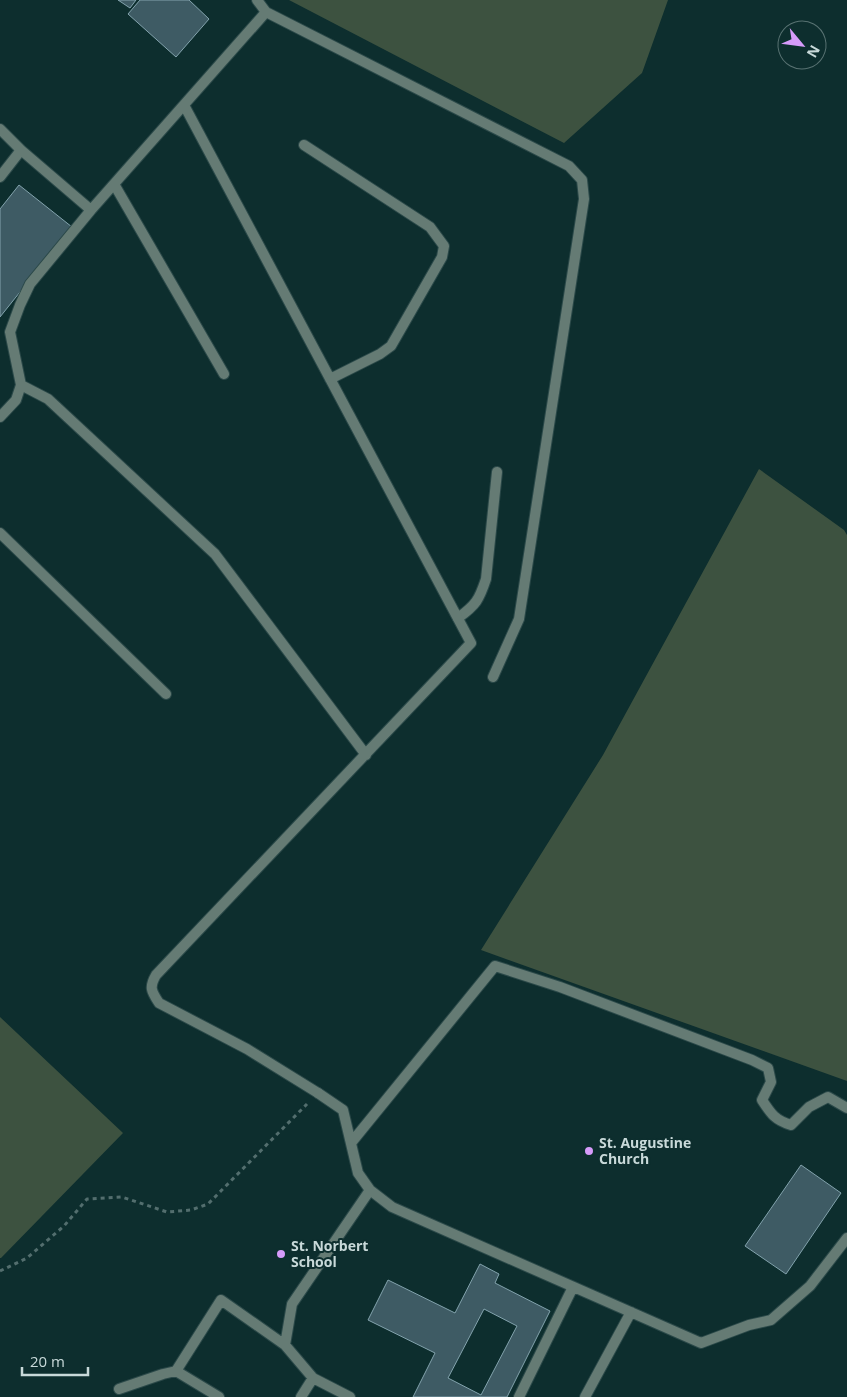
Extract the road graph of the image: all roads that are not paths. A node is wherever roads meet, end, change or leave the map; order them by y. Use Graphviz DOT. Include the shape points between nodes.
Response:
graph roads {
  1 [pos="257,0"];
  2 [pos="266,12"];
  3 [pos="184,105"];
  4 [pos="0,129"];
  5 [pos="304,145"];
  6 [pos="21,150"];
  7 [pos="0,177"];
  8 [pos="114,184"];
  9 [pos="91,210"];
  10 [pos="224,374"];
  11 [pos="330,379"];
  12 [pos="21,384"];
  13 [pos="0,417"];
  14 [pos="497,472"];
  15 [pos="0,533"];
  16 [pos="458,618"];
  17 [pos="493,677"];
  18 [pos="166,694"];
  19 [pos="366,755"];
  20 [pos="847,1108"];
  21 [pos="351,1143"];
  22 [pos="370,1190"];
  23 [pos="847,1238"];
  24 [pos="573,1287"];
  25 [pos="631,1312"];
  26 [pos="285,1345"];
  27 [pos="176,1371"];
  28 [pos="313,1378"];
  29 [pos="119,1389"];
  30 [pos="219,1397"];
  31 [pos="301,1397"];
  32 [pos="350,1397"];
  33 [pos="519,1397"];
  34 [pos="585,1397"];
  1 -- 2 [label="street"];
  2 -- 3 [label="street"];
  2 -- 17 [label="street" via="569,166 582,180 584,199 519,619"];
  3 -- 8 [label="street"];
  3 -- 11 [label="street"];
  4 -- 6 [label="street"];
  5 -- 11 [label="street" via="430,227 444,246 442,257 391,346"];
  6 -- 7 [label="street"];
  6 -- 9 [label="street"];
  8 -- 9 [label="street"];
  8 -- 10 [label="street"];
  9 -- 12 [label="street" via="30,284 20,305 10,332"];
  11 -- 16 [label="street"];
  12 -- 13 [label="street" via="16,400"];
  12 -- 19 [label="street" via="48,399 215,554"];
  14 -- 16 [label="street" via="486,579 473,607"];
  15 -- 18 [label="street"];
  16 -- 19 [label="street" via="471,643"];
  19 -- 21 [label="street" via="156,975 151,985 159,1002 248,1049 342,1110"];
  20 -- 21 [label="street" via="828,1097 809,1107 791,1126 781,1122 762,1100 771,1082 768,1068 560,987 495,966"];
  21 -- 22 [label="street" via="358,1172"];
  22 -- 24 [label="street" via="392,1207"];
  22 -- 26 [label="street" via="292,1304"];
  23 -- 25 [label="street" via="810,1286 771,1320 701,1344"];
  24 -- 25 [label="street"];
  24 -- 33 [label="street"];
  25 -- 34 [label="street"];
  26 -- 27 [label="street" via="221,1300"];
  26 -- 28 [label="street"];
  27 -- 29 [label="street"];
  27 -- 30 [label="street"];
  28 -- 31 [label="street"];
  28 -- 32 [label="street"];
}
